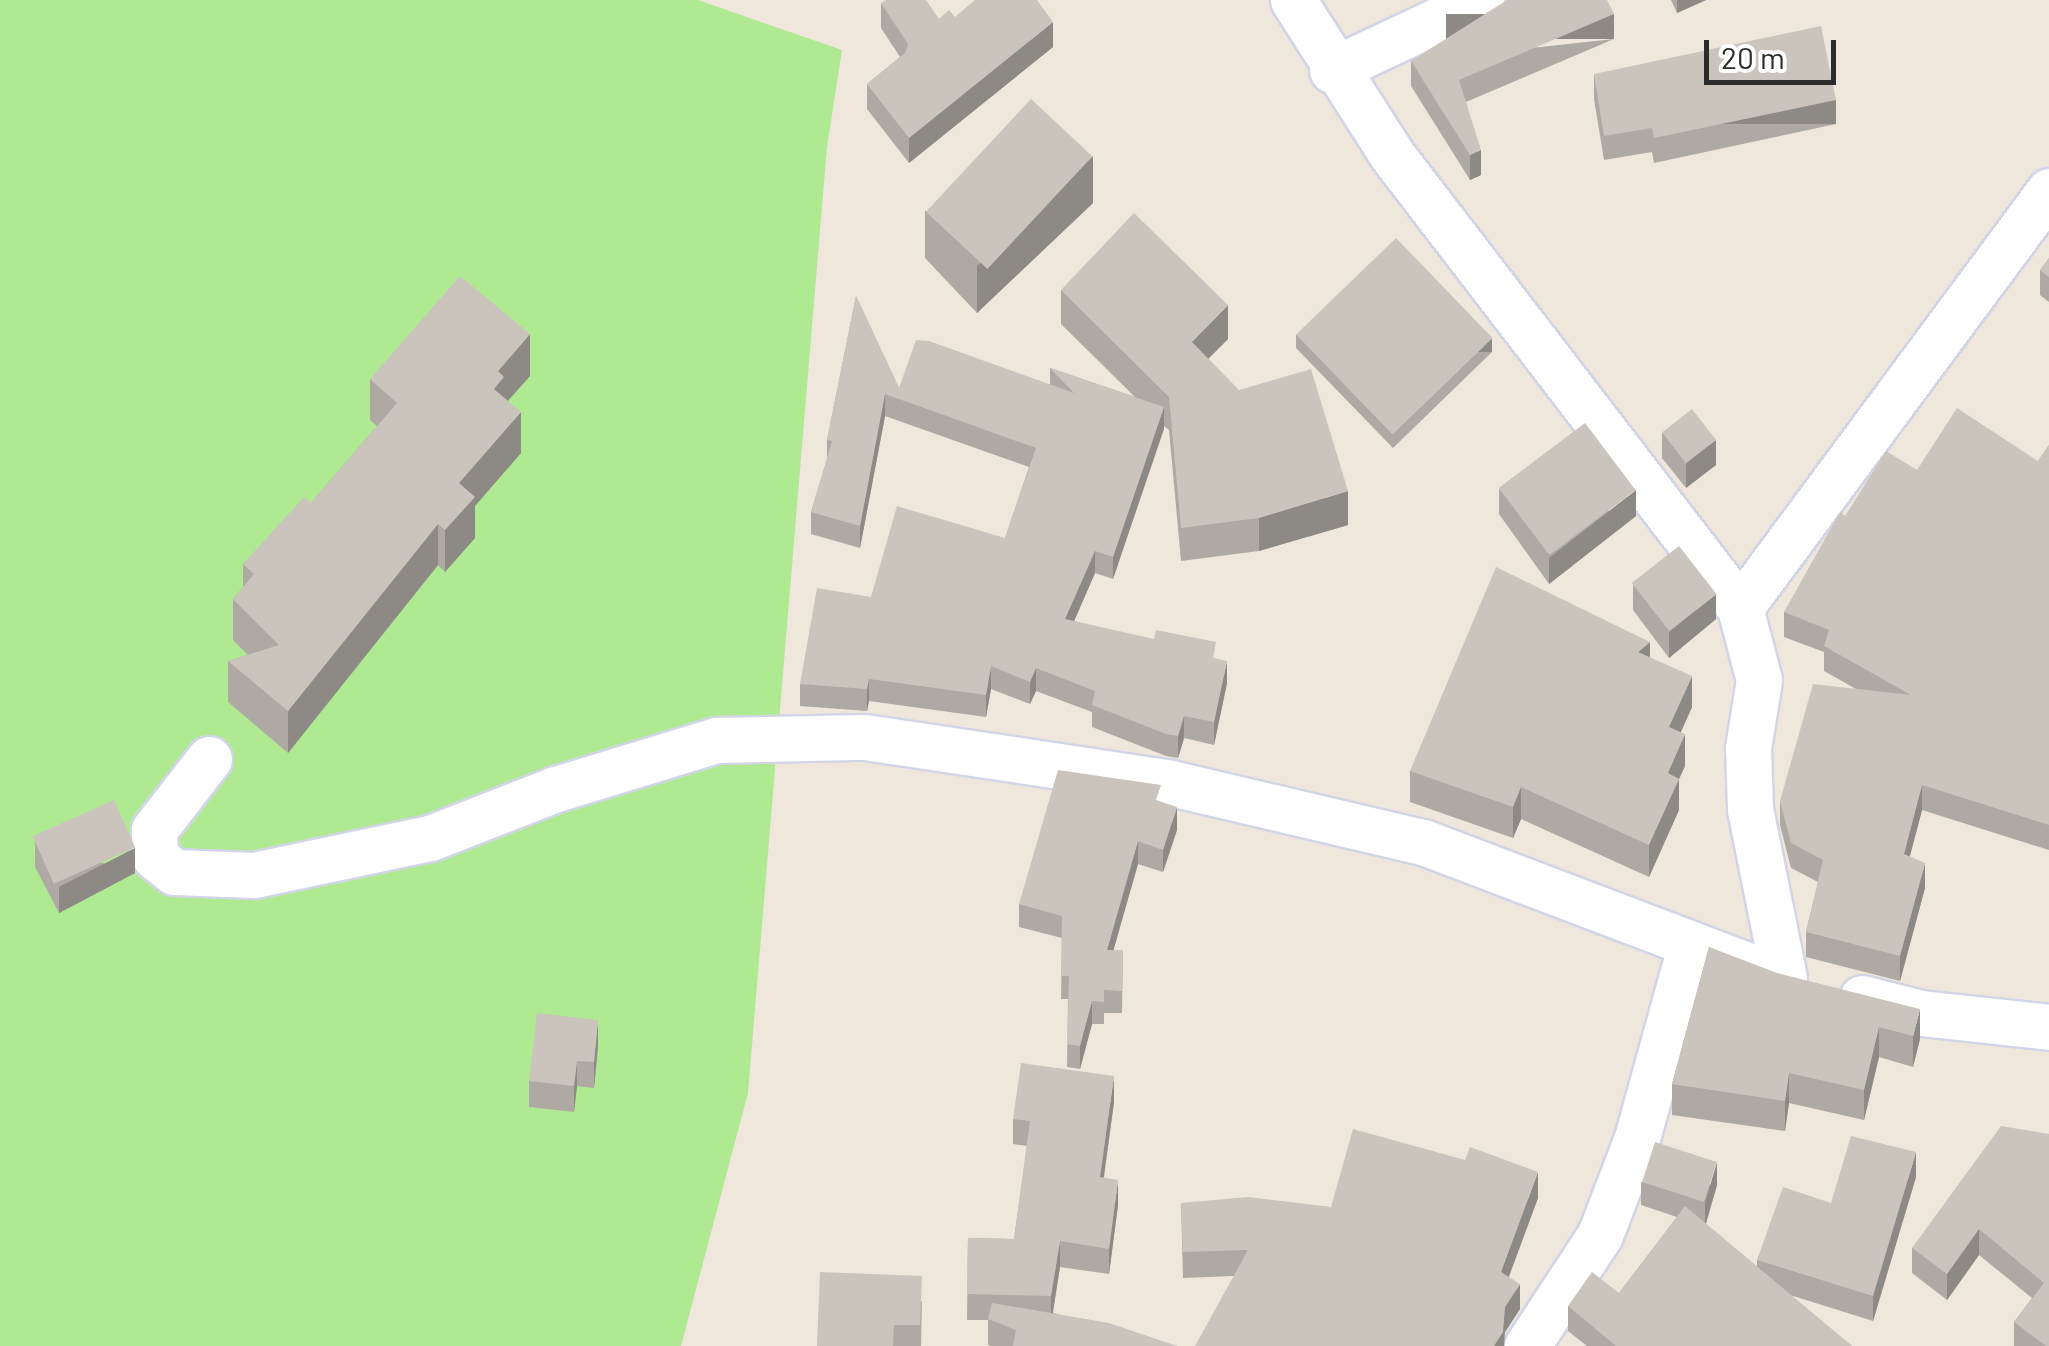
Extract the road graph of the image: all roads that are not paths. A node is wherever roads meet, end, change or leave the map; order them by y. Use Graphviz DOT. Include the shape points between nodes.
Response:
graph roads {
  1 [pos="1293,0"];
  2 [pos="1481,0"];
  3 [pos="1332,70"];
  4 [pos="2049,191"];
  5 [pos="1740,608"];
  6 [pos="210,759"];
  7 [pos="1690,947"];
  8 [pos="1784,978"];
  9 [pos="2049,1027"];
  10 [pos="1528,1346"];
  1 -- 3 [label="street"];
  2 -- 3 [label="street"];
  3 -- 5 [label="street"];
  4 -- 5 [label="street"];
  5 -- 8 [label="street" via="1759,680 1748,748 1750,809"];
  6 -- 7 [label="street" via="154,830 155,857 174,872 254,875 430,838 556,789 716,740 866,737 1171,784 1423,842"];
  7 -- 8 [label="street"];
  7 -- 10 [label="street" via="1637,1138 1600,1235"];
  8 -- 9 [label="street" via="1921,1013"];
}
